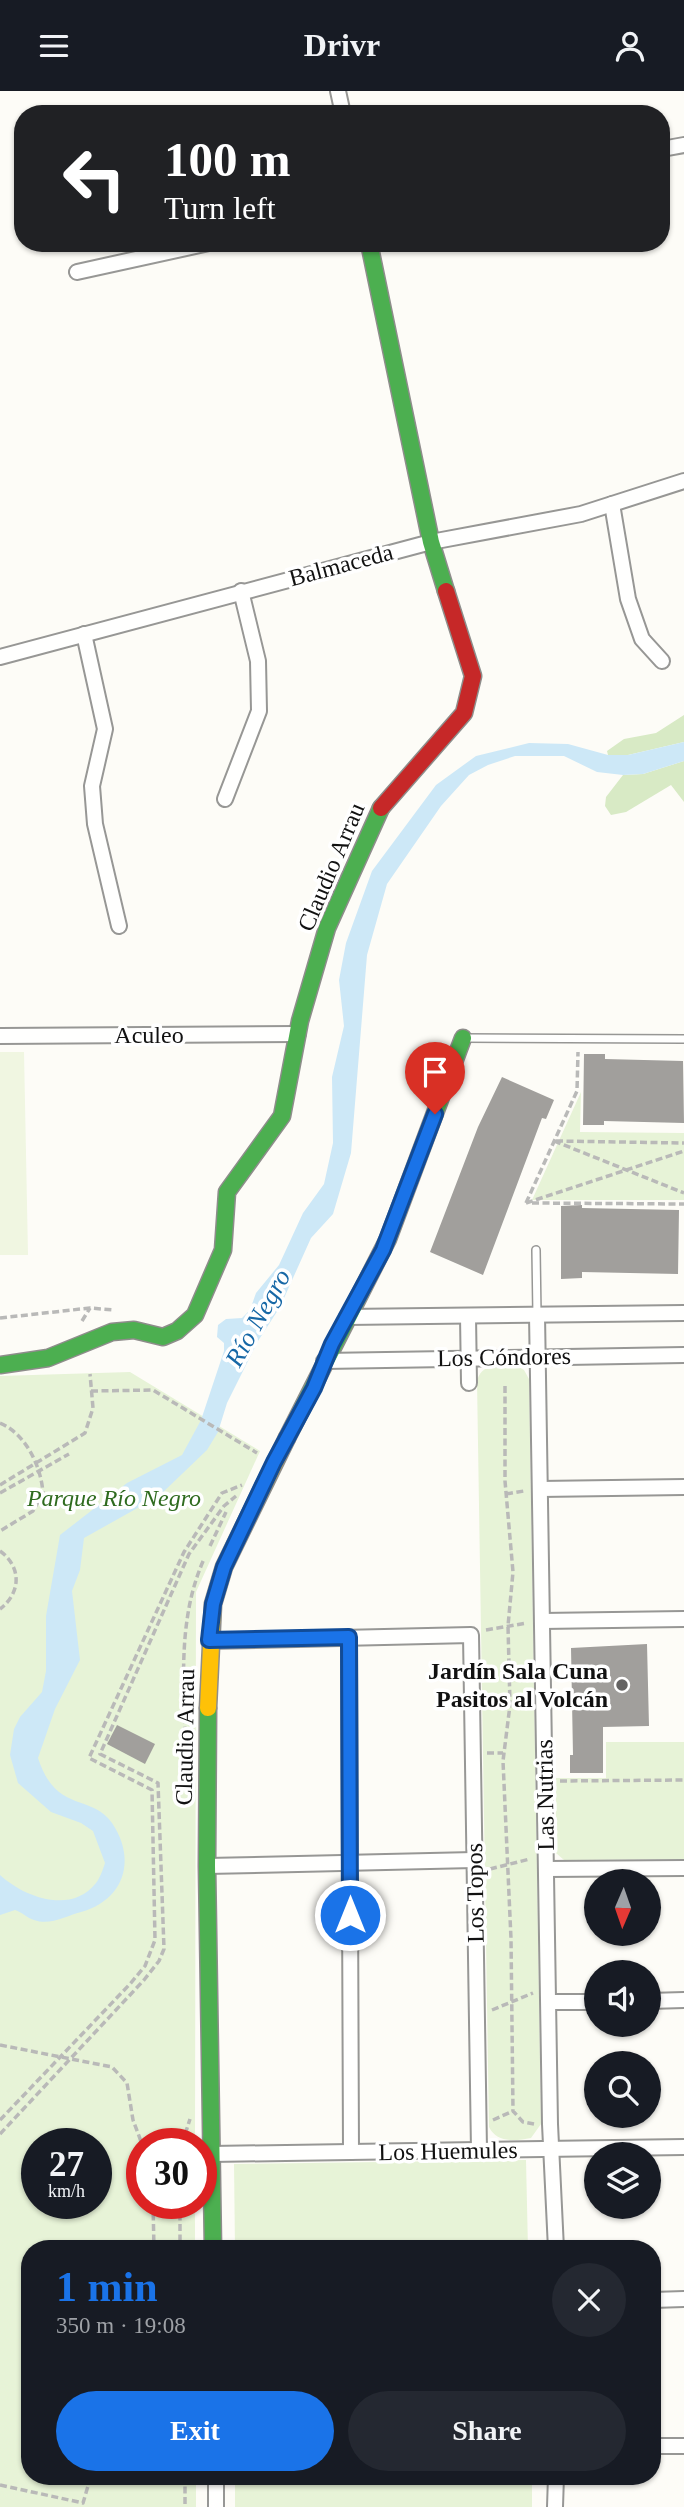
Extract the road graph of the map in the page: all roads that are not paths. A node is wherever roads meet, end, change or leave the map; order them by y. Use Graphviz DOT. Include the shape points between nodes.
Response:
graph roads {
  1 [pos="168,252"];
  2 [pos="371,252"];
  3 [pos="77,272"];
  4 [pos="684,481"];
  5 [pos="612,504"];
  6 [pos="431,542"];
  7 [pos="241,591"];
  8 [pos="84,634"];
  9 [pos="0,657"];
  10 [pos="662,661"];
  11 [pos="225,799"];
  12 [pos="119,926"];
  13 [pos="298,1034"];
  14 [pos="0,1036"];
  15 [pos="463,1038"];
  16 [pos="684,1039"];
  17 [pos="536,1250"];
  18 [pos="684,1313"];
  19 [pos="537,1315"];
  20 [pos="468,1316"];
  21 [pos="347,1317"];
  22 [pos="684,1355"];
  23 [pos="538,1357"];
  24 [pos="468,1358"];
  25 [pos="324,1361"];
  26 [pos="0,1365"];
  27 [pos="469,1383"];
  28 [pos="684,1487"];
  29 [pos="540,1489"];
  30 [pos="684,1619"];
  31 [pos="542,1621"];
  32 [pos="349,1637"];
  33 [pos="209,1640"];
  34 [pos="350,1863"];
  35 [pos="546,1864"];
  36 [pos="207,1866"];
  37 [pos="475,1867"];
  38 [pos="684,1868"];
  39 [pos="684,2000"];
  40 [pos="661,2001"];
  41 [pos="549,2002"];
  42 [pos="584,2002"];
  43 [pos="212,2128"];
  44 [pos="684,2147"];
  45 [pos="552,2149"];
  46 [pos="480,2150"];
  47 [pos="351,2152"];
  48 [pos="217,2154"];
  49 [pos="213,2219"];
  50 [pos="213,2240"];
  51 [pos="556,2240"];
  52 [pos="684,2299"];
  53 [pos="661,2300"];
  54 [pos="661,2446"];
  55 [pos="684,2446"];
  56 [pos="216,2485"];
  57 [pos="556,2485"];
  58 [pos="216,2507"];
  59 [pos="555,2507"];
  1 -- 3 [label="street"];
  2 -- 6 [label="street, Claudio Arrau"];
  4 -- 5 [label="street, Balmaceda"];
  5 -- 6 [label="street, Balmaceda"];
  5 -- 10 [label="street" via="628,599 642,639"];
  6 -- 7 [label="street, Balmaceda"];
  6 -- 13 [label="street, Claudio Arrau" via="473,676 471,694 464,713 382,804 327,928"];
  7 -- 8 [label="street, Balmaceda"];
  7 -- 11 [label="street" via="258,661 259,711"];
  8 -- 9 [label="street, Balmaceda"];
  8 -- 12 [label="street" via="105,730 92,786 95,824"];
  13 -- 14 [label="street, Aculeo"];
  13 -- 26 [label="street, Claudio Arrau" via="282,1117 227,1192 223,1250 195,1315 163,1337 141,1329 115,1329 62,1353"];
  15 -- 16 [label="lane"];
  15 -- 21 [label="street, Claudio Arrau" via="388,1240"];
  17 -- 19 [label="lane"];
  18 -- 19 [label="street, Los Cóndores"];
  19 -- 20 [label="street, Los Cóndores"];
  19 -- 23 [label="street, Las Nutrias"];
  20 -- 21 [label="street, Los Cóndores"];
  20 -- 24 [label="street"];
  21 -- 25 [label="street, Claudio Arrau"];
  22 -- 23 [label="street, Los Cóndores"];
  23 -- 24 [label="street, Los Cóndores"];
  23 -- 29 [label="street, Las Nutrias"];
  24 -- 25 [label="street, Los Cóndores"];
  24 -- 27 [label="street"];
  25 -- 33 [label="street, Claudio Arrau" via="217,1586"];
  28 -- 29 [label="street"];
  29 -- 31 [label="street, Las Nutrias"];
  30 -- 31 [label="street"];
  31 -- 35 [label="street, Las Nutrias"];
  32 -- 33 [label="street"];
  32 -- 34 [label="street"];
  32 -- 37 [label="street, Los Topos" via="471,1635"];
  33 -- 36 [label="street, Claudio Arrau"];
  34 -- 36 [label="street"];
  34 -- 37 [label="street"];
  34 -- 47 [label="street"];
  35 -- 38 [label="street"];
  35 -- 41 [label="street, Las Nutrias"];
  36 -- 43 [label="street, Claudio Arrau"];
  37 -- 46 [label="street, Los Topos"];
  39 -- 40 [label="street"];
  41 -- 42 [label="street"];
  41 -- 45 [label="street, Las Nutrias"];
  44 -- 45 [label="street, Los Huemules"];
  45 -- 46 [label="street, Los Huemules"];
  45 -- 51 [label="street, Las Nutrias"];
  46 -- 47 [label="street, Los Huemules"];
  47 -- 48 [label="street, Los Huemules"];
  49 -- 50 [label="street, Claudio Arrau"];
  52 -- 53 [label="street"];
  54 -- 55 [label="street"];
  56 -- 58 [label="street"];
  57 -- 59 [label="street"];
}
